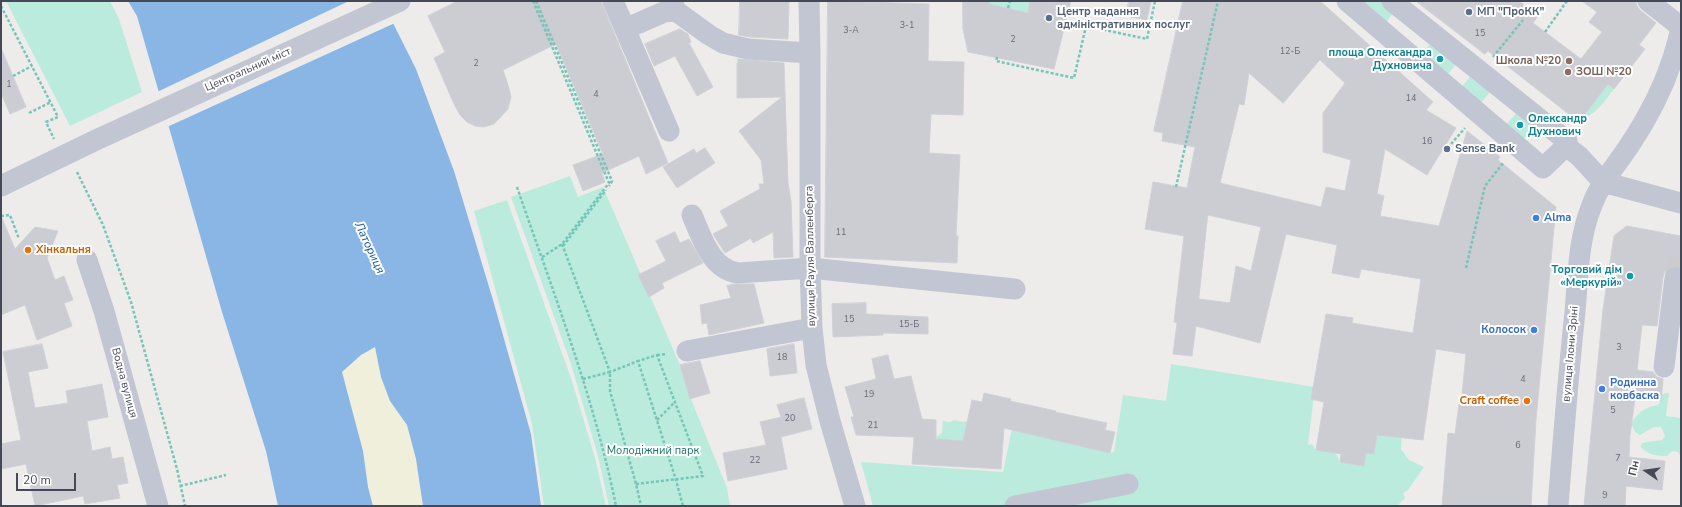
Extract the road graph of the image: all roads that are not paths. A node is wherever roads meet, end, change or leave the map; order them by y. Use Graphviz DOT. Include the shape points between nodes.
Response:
graph roads {
  1 [pos="400,1"];
  2 [pos="613,1"];
  3 [pos="809,1"];
  4 [pos="1347,1"];
  5 [pos="1392,1"];
  6 [pos="1648,1"];
  7 [pos="674,6"];
  8 [pos="1681,27"];
  9 [pos="625,29"];
  10 [pos="810,53"];
  11 [pos="669,131"];
  12 [pos="1566,146"];
  13 [pos="1603,182"];
  14 [pos="1,186"];
  15 [pos="1681,203"];
  16 [pos="692,215"];
  17 [pos="87,260"];
  18 [pos="810,268"];
  19 [pos="1675,278"];
  20 [pos="1015,289"];
  21 [pos="812,328"];
  22 [pos="687,351"];
  23 [pos="1664,367"];
  24 [pos="1128,484"];
  25 [pos="158,506"];
  26 [pos="855,506"];
  27 [pos="1015,506"];
  28 [pos="1558,506"];
  1 -- 14 [label="street, Центральний міст"];
  2 -- 9 [label="street"];
  3 -- 10 [label="street, вулиця Рауля Валленберга"];
  4 -- 12 [label="street" via="1543,168"];
  5 -- 12 [label="street" via="1568,142"];
  6 -- 8 [label="street"];
  7 -- 9 [label="street"];
  7 -- 10 [label="street" via="709,35 724,43 748,49"];
  8 -- 13 [label="street, вулиця Ілони Зріні" via="1669,73 1654,106 1629,147"];
  9 -- 11 [label="street"];
  10 -- 18 [label="street, вулиця Рауля Валленберга"];
  12 -- 13 [label="street"];
  13 -- 15 [label="street"];
  13 -- 28 [label="street, вулиця Ілони Зріні" via="1584,228"];
  16 -- 18 [label="street" via="715,262 730,272"];
  17 -- 25 [label="street, Водна вулиця" via="104,311"];
  18 -- 20 [label="street"];
  18 -- 21 [label="street, вулиця Рауля Валленберга"];
  19 -- 23 [label="street"];
  21 -- 22 [label="street"];
  21 -- 26 [label="street, вулиця Рауля Валленберга" via="816,365"];
  24 -- 27 [label="street"];
}
